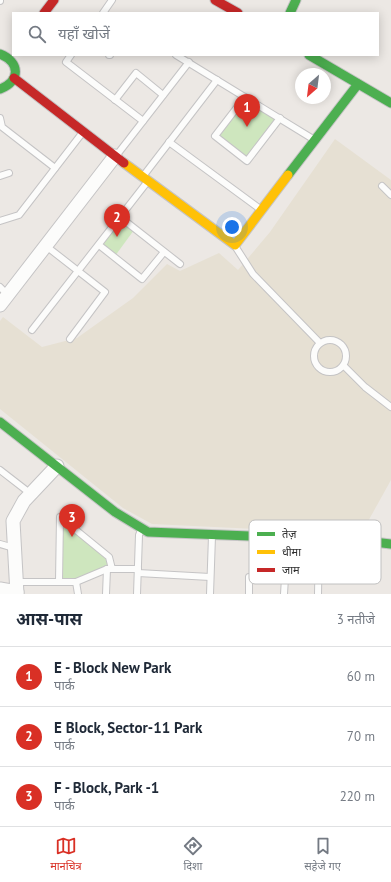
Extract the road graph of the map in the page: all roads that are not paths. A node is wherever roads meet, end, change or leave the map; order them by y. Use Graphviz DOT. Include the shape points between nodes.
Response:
graph roads {
  1 [pos="54,0"];
  2 [pos="112,0"];
  3 [pos="215,0"];
  4 [pos="296,0"];
  5 [pos="301,0"];
  6 [pos="45,12"];
  7 [pos="105,12"];
  8 [pos="236,12"];
  9 [pos="290,12"];
  10 [pos="300,12"];
  11 [pos="0,54"];
  12 [pos="11,55"];
  13 [pos="70,56"];
  14 [pos="178,56"];
  15 [pos="311,56"];
  16 [pos="189,62"];
  17 [pos="14,78"];
  18 [pos="217,80"];
  19 [pos="358,84"];
  20 [pos="0,89"];
  21 [pos="163,95"];
  22 [pos="245,97"];
  23 [pos="115,100"];
  24 [pos="391,104"];
  25 [pos="0,118"];
  26 [pos="280,118"];
  27 [pos="143,121"];
  28 [pos="83,132"];
  29 [pos="316,140"];
  30 [pos="169,142"];
  31 [pos="115,156"];
  32 [pos="55,168"];
  33 [pos="8,173"];
  34 [pos="0,176"];
  35 [pos="146,179"];
  36 [pos="382,186"];
  37 [pos="391,195"];
  38 [pos="261,210"];
  39 [pos="120,217"];
  40 [pos="0,221"];
  41 [pos="98,245"];
  42 [pos="235,245"];
  43 [pos="46,246"];
  44 [pos="164,252"];
  45 [pos="180,264"];
  46 [pos="78,271"];
  47 [pos="3,295"];
  48 [pos="32,330"];
  49 [pos="70,339"];
  50 [pos="320,343"];
  51 [pos="344,366"];
  52 [pos="391,407"];
  53 [pos="0,422"];
  54 [pos="57,466"];
  55 [pos="0,470"];
  56 [pos="31,494"];
  57 [pos="142,529"];
  58 [pos="212,534"];
  59 [pos="249,535"];
  60 [pos="381,543"];
  61 [pos="0,544"];
  62 [pos="391,544"];
  63 [pos="14,548"];
  64 [pos="109,569"];
  65 [pos="138,571"];
  66 [pos="210,577"];
  67 [pos="59,582"];
  68 [pos="76,582"];
  69 [pos="285,584"];
  70 [pos="0,589"];
  71 [pos="17,589"];
  72 [pos="78,594"];
  73 [pos="106,594"];
  74 [pos="138,594"];
  75 [pos="210,594"];
  76 [pos="284,594"];
  1 -- 6 [label="street"];
  2 -- 7 [label="lane"];
  3 -- 8 [label="street"];
  4 -- 9 [label="street"];
  5 -- 10 [label="street"];
  11 -- 12 [label="street"];
  12 -- 17 [label="street" via="15,67"];
  13 -- 23 [label="lane" via="66,62"];
  14 -- 16 [label="lane"];
  15 -- 19 [label="street"];
  16 -- 18 [label="lane"];
  16 -- 21 [label="lane"];
  17 -- 20 [label="street"];
  17 -- 28 [label="street"];
  18 -- 22 [label="lane"];
  18 -- 30 [label="lane"];
  19 -- 24 [label="street"];
  19 -- 29 [label="street"];
  21 -- 23 [label="lane" via="136,73"];
  21 -- 27 [label="lane"];
  22 -- 26 [label="lane"];
  22 -- 26 [label="lane" via="215,136 247,160"];
  23 -- 27 [label="lane"];
  25 -- 32 [label="lane" via="2,127"];
  26 -- 29 [label="lane"];
  27 -- 31 [label="lane"];
  28 -- 31 [label="street"];
  28 -- 32 [label="lane"];
  29 -- 38 [label="street"];
  30 -- 35 [label="lane"];
  30 -- 38 [label="lane"];
  31 -- 35 [label="street"];
  31 -- 43 [label="street"];
  32 -- 40 [label="lane" via="19,215"];
  33 -- 34 [label="lane"];
  35 -- 39 [label="lane"];
  35 -- 42 [label="street"];
  36 -- 37 [label="lane"];
  38 -- 42 [label="street"];
  39 -- 41 [label="lane"];
  39 -- 44 [label="lane"];
  41 -- 44 [label="lane" via="142,278"];
  41 -- 46 [label="lane"];
  42 -- 50 [label="lane" via="253,274"];
  43 -- 46 [label="lane"];
  43 -- 47 [label="street"];
  44 -- 45 [label="lane"];
  46 -- 48 [label="lane"];
  46 -- 49 [label="lane" via="105,292"];
  50 -- 51 [label="lane" via="328,339 340,342 347,353"];
  50 -- 51 [label="lane" via="314,358 320,369 333,372"];
  51 -- 52 [label="lane" via="365,387"];
  53 -- 54 [label="street"];
  54 -- 56 [label="street"];
  54 -- 57 [label="street" via="115,512"];
  55 -- 56 [label="lane"];
  56 -- 63 [label="street" via="13,521"];
  57 -- 58 [label="street" via="148,532"];
  57 -- 65 [label="lane" via="138,535"];
  58 -- 59 [label="street"];
  58 -- 66 [label="lane"];
  60 -- 62 [label="street"];
  61 -- 63 [label="lane"];
  63 -- 71 [label="street"];
  64 -- 65 [label="lane"];
  64 -- 67 [label="lane" via="109,557 60,517"];
  64 -- 68 [label="lane"];
  64 -- 73 [label="lane"];
  65 -- 66 [label="lane"];
  65 -- 74 [label="lane"];
  66 -- 75 [label="lane"];
  67 -- 68 [label="lane"];
  67 -- 71 [label="lane"];
  68 -- 72 [label="lane"];
  69 -- 76 [label="lane"];
  70 -- 71 [label="street"];
}
